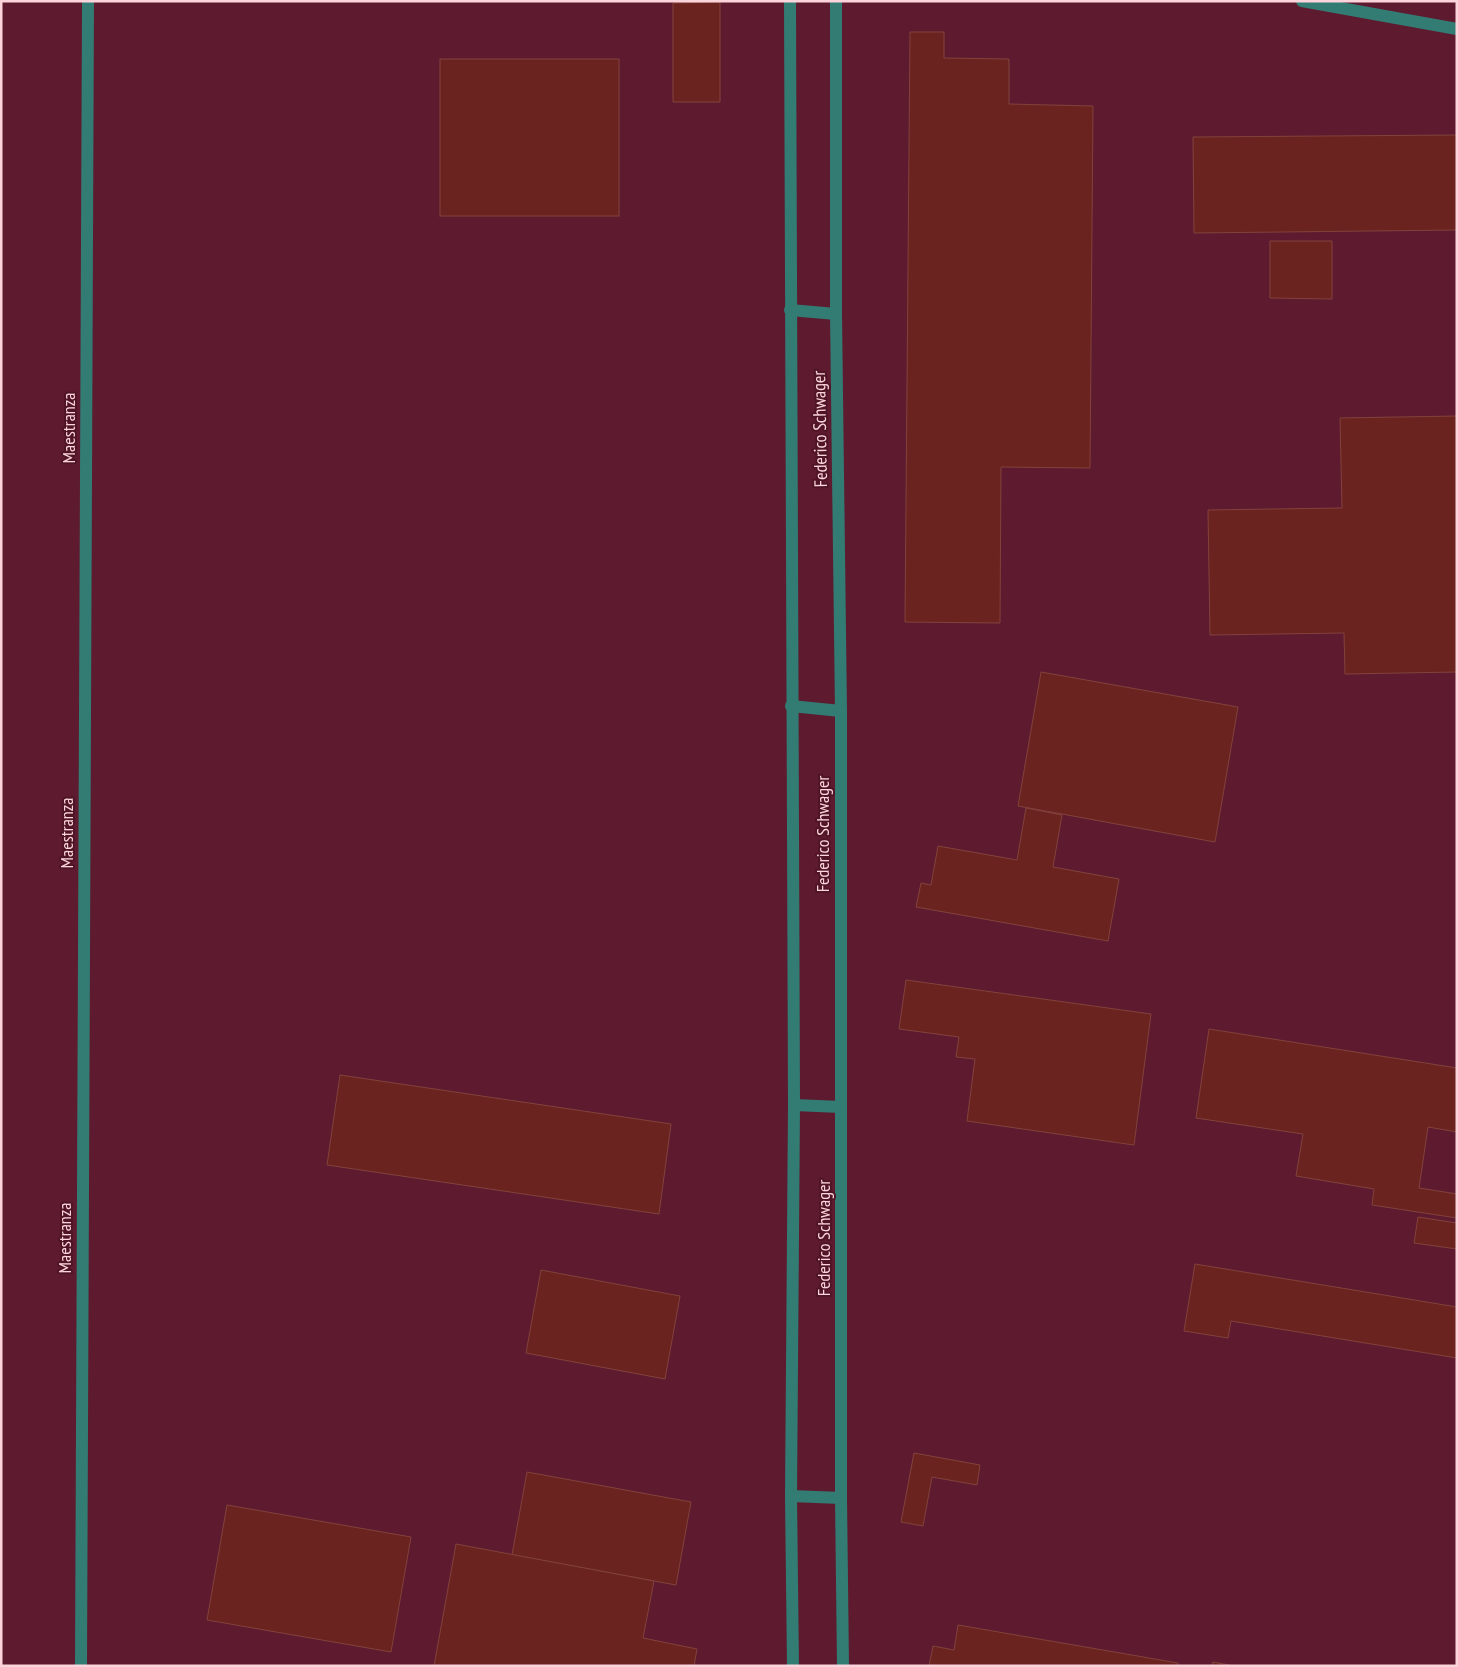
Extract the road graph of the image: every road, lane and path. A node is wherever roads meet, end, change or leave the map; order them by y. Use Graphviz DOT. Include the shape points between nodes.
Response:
graph roads {
  1 [pos="88,1"];
  2 [pos="790,1"];
  3 [pos="836,1"];
  4 [pos="1302,1"];
  5 [pos="1457,29"];
  6 [pos="790,310"];
  7 [pos="836,314"];
  8 [pos="791,706"];
  9 [pos="841,711"];
  10 [pos="794,1105"];
  11 [pos="841,1107"];
  12 [pos="791,1496"];
  13 [pos="841,1498"];
  14 [pos="81,1666"];
  15 [pos="793,1666"];
  16 [pos="843,1666"];
  1 -- 14 [label="street, Maestranza"];
  2 -- 6 [label="street, Federico Schwager"];
  3 -- 7 [label="street, Federico Schwager"];
  4 -- 5 [label="street"];
  6 -- 7 [label="street"];
  6 -- 8 [label="street, Federico Schwager"];
  7 -- 9 [label="street, Federico Schwager"];
  8 -- 9 [label="street"];
  8 -- 10 [label="street, Federico Schwager"];
  9 -- 11 [label="street, Federico Schwager"];
  10 -- 11 [label="street"];
  10 -- 12 [label="street, Federico Schwager"];
  11 -- 13 [label="street, Federico Schwager"];
  12 -- 13 [label="street"];
  12 -- 15 [label="street, Federico Schwager"];
  13 -- 16 [label="street, Federico Schwager"];
}
